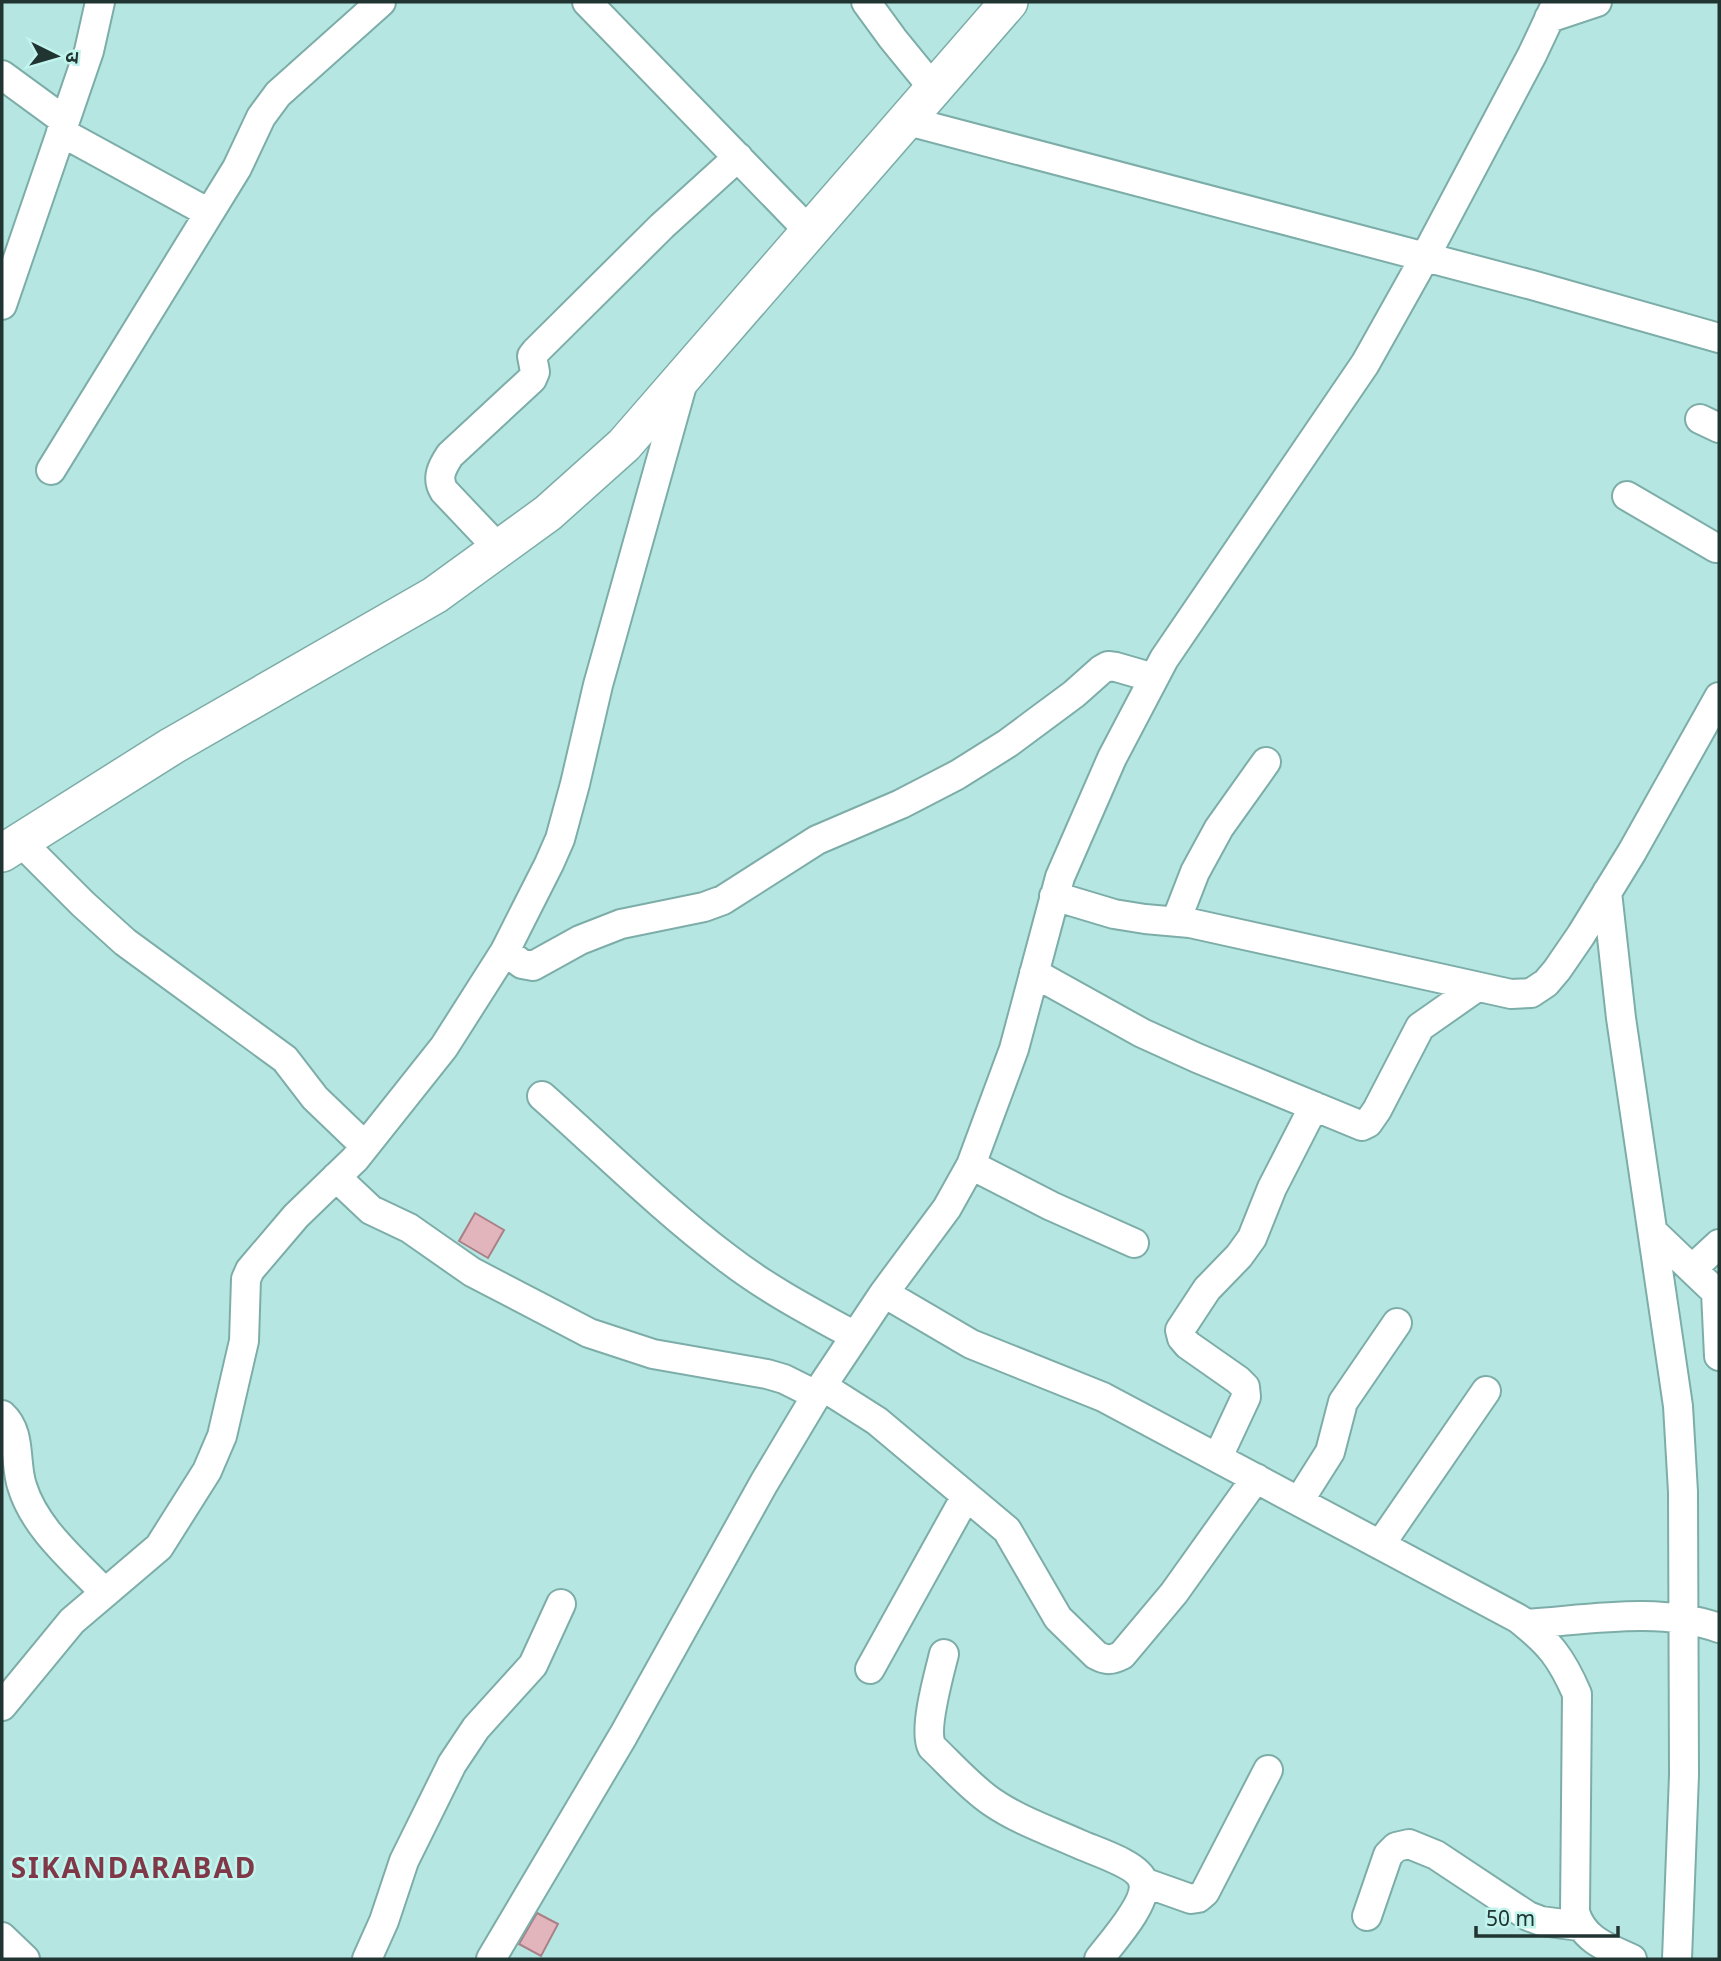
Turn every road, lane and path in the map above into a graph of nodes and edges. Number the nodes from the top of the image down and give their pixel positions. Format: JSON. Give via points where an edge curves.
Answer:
{"nodes":[{"id":1,"x":100,"y":2,"type":"edge"},
{"id":2,"x":381,"y":2,"type":"edge"},
{"id":3,"x":587,"y":2,"type":"edge"},
{"id":4,"x":866,"y":2,"type":"edge"},
{"id":5,"x":1009,"y":2,"type":"edge"},
{"id":6,"x":1597,"y":2,"type":"edge"},
{"id":7,"x":1553,"y":10,"type":"edge"},
{"id":8,"x":2,"y":75,"type":"edge"},
{"id":9,"x":933,"y":88,"type":"junction"},
{"id":10,"x":908,"y":121,"type":"junction"},
{"id":11,"x":63,"y":127,"type":"junction"},
{"id":12,"x":738,"y":157,"type":"junction"},
{"id":13,"x":209,"y":213,"type":"junction"},
{"id":14,"x":810,"y":232,"type":"junction"},
{"id":15,"x":1425,"y":257,"type":"junction"},
{"id":16,"x":2,"y":305,"type":"edge"},
{"id":17,"x":1719,"y":338,"type":"edge"},
{"id":18,"x":685,"y":376,"type":"junction"},
{"id":19,"x":51,"y":470,"type":"dead end"},
{"id":20,"x":1627,"y":496,"type":"dead end"},
{"id":21,"x":1719,"y":548,"type":"edge"},
{"id":22,"x":499,"y":549,"type":"junction"},
{"id":23,"x":1154,"y":678,"type":"junction"},
{"id":24,"x":1718,"y":701,"type":"edge"},
{"id":25,"x":1266,"y":762,"type":"dead end"},
{"id":26,"x":11,"y":847,"type":"edge"},
{"id":27,"x":1607,"y":892,"type":"junction"},
{"id":28,"x":1055,"y":896,"type":"junction"},
{"id":29,"x":1176,"y":921,"type":"junction"},
{"id":30,"x":505,"y":951,"type":"junction"},
{"id":31,"x":1034,"y":973,"type":"junction"},
{"id":32,"x":1477,"y":987,"type":"junction"},
{"id":33,"x":542,"y":1096,"type":"dead end"},
{"id":34,"x":1314,"y":1106,"type":"junction"},
{"id":35,"x":365,"y":1146,"type":"junction"},
{"id":36,"x":971,"y":1165,"type":"junction"},
{"id":37,"x":337,"y":1177,"type":"junction"},
{"id":38,"x":1653,"y":1232,"type":"junction"},
{"id":39,"x":1134,"y":1243,"type":"dead end"},
{"id":40,"x":1719,"y":1244,"type":"edge"},
{"id":41,"x":1692,"y":1269,"type":"junction"},
{"id":42,"x":884,"y":1293,"type":"junction"},
{"id":43,"x":1718,"y":1294,"type":"edge"},
{"id":44,"x":1397,"y":1323,"type":"dead end"},
{"id":45,"x":855,"y":1336,"type":"junction"},
{"id":46,"x":1719,"y":1356,"type":"edge"},
{"id":47,"x":819,"y":1390,"type":"junction"},
{"id":48,"x":1486,"y":1391,"type":"dead end"},
{"id":49,"x":2,"y":1415,"type":"edge"},
{"id":50,"x":1218,"y":1457,"type":"junction"},
{"id":51,"x":1256,"y":1478,"type":"junction"},
{"id":52,"x":966,"y":1496,"type":"junction"},
{"id":53,"x":1299,"y":1501,"type":"junction"},
{"id":54,"x":1380,"y":1545,"type":"junction"},
{"id":55,"x":104,"y":1593,"type":"junction"},
{"id":56,"x":561,"y":1604,"type":"dead end"},
{"id":57,"x":1682,"y":1619,"type":"junction"},
{"id":58,"x":1525,"y":1625,"type":"junction"},
{"id":59,"x":1719,"y":1628,"type":"edge"},
{"id":60,"x":944,"y":1654,"type":"dead end"},
{"id":61,"x":870,"y":1669,"type":"dead end"},
{"id":62,"x":2,"y":1706,"type":"edge"},
{"id":63,"x":1268,"y":1770,"type":"dead end"},
{"id":64,"x":1143,"y":1881,"type":"junction"},
{"id":65,"x":1367,"y":1916,"type":"dead end"},
{"id":66,"x":1579,"y":1926,"type":"junction"},
{"id":67,"x":2,"y":1937,"type":"edge"},
{"id":68,"x":25,"y":1959,"type":"edge"},
{"id":69,"x":367,"y":1959,"type":"edge"},
{"id":70,"x":491,"y":1959,"type":"edge"},
{"id":71,"x":1099,"y":1959,"type":"edge"},
{"id":72,"x":1632,"y":1959,"type":"edge"},
{"id":73,"x":1677,"y":1959,"type":"edge"}],
"edges":[{"from":1,"to":11,"type":"street"},
{"from":2,"to":13,"type":"street","via":[[268,106]]},
{"from":3,"to":12,"type":"street"},
{"from":4,"to":9,"type":"street"},
{"from":5,"to":9,"type":"main road"},
{"from":6,"to":7,"type":"street"},
{"from":7,"to":15,"type":"street"},
{"from":8,"to":11,"type":"street"},
{"from":9,"to":10,"type":"main road"},
{"from":10,"to":14,"type":"main road"},
{"from":10,"to":15,"type":"street"},
{"from":11,"to":13,"type":"street"},
{"from":11,"to":16,"type":"street"},
{"from":12,"to":14,"type":"street"},
{"from":12,"to":22,"type":"street","via":[[536,351],[532,379],[450,455],[442,468],[444,491]]},
{"from":13,"to":19,"type":"street"},
{"from":14,"to":18,"type":"main road"},
{"from":15,"to":17,"type":"street"},
{"from":15,"to":23,"type":"street","via":[[1364,364]]},
{"from":18,"to":22,"type":"main road","via":[[624,445],[548,513]]},
{"from":18,"to":30,"type":"street","via":[[560,839]]},
{"from":20,"to":21,"type":"street"},
{"from":22,"to":26,"type":"main road","via":[[435,595],[172,746]]},
{"from":23,"to":28,"type":"street","via":[[1111,758]]},
{"from":23,"to":30,"type":"street","via":[[1108,666],[1008,743],[957,775],[817,840],[723,900],[621,924],[533,966]]},
{"from":24,"to":27,"type":"street"},
{"from":25,"to":29,"type":"street","via":[[1219,828]]},
{"from":26,"to":35,"type":"street","via":[[125,942],[285,1059],[316,1098]]},
{"from":27,"to":32,"type":"street","via":[[1546,984],[1531,993],[1511,994]]},
{"from":27,"to":38,"type":"street"},
{"from":28,"to":29,"type":"street","via":[[1114,914]]},
{"from":28,"to":31,"type":"street"},
{"from":29,"to":32,"type":"street"},
{"from":30,"to":35,"type":"street","via":[[444,1047]]},
{"from":31,"to":34,"type":"street","via":[[1142,1032]]},
{"from":31,"to":36,"type":"street","via":[[1010,1061]]},
{"from":32,"to":34,"type":"street","via":[[1420,1027],[1368,1123],[1358,1125]]},
{"from":33,"to":45,"type":"street","via":[[698,1236],[771,1289]]},
{"from":34,"to":50,"type":"street","via":[[1252,1238],[1207,1289],[1180,1330],[1188,1345],[1245,1387],[1246,1397]]},
{"from":35,"to":37,"type":"street"},
{"from":36,"to":39,"type":"street"},
{"from":36,"to":42,"type":"street","via":[[947,1208]]},
{"from":37,"to":47,"type":"street","via":[[371,1210],[408,1228],[472,1272],[589,1333],[653,1354],[767,1374]]},
{"from":37,"to":55,"type":"street","via":[[250,1270],[244,1341],[222,1436],[207,1471],[159,1547]]},
{"from":38,"to":41,"type":"street"},
{"from":38,"to":57,"type":"street","via":[[1678,1406],[1684,1492]]},
{"from":40,"to":41,"type":"street"},
{"from":41,"to":43,"type":"street"},
{"from":42,"to":45,"type":"street"},
{"from":42,"to":50,"type":"street","via":[[971,1345],[1103,1397]]},
{"from":43,"to":46,"type":"street"},
{"from":44,"to":53,"type":"street","via":[[1343,1402],[1330,1452]]},
{"from":45,"to":47,"type":"street"},
{"from":47,"to":52,"type":"street","via":[[877,1421]]},
{"from":47,"to":70,"type":"street"},
{"from":48,"to":54,"type":"street"},
{"from":49,"to":55,"type":"street","via":[[13,1430],[18,1473],[40,1524]]},
{"from":50,"to":51,"type":"street"},
{"from":51,"to":52,"type":"street","via":[[1174,1593],[1122,1655],[1112,1660],[1096,1656],[1068,1630],[1013,1536]]},
{"from":51,"to":53,"type":"street"},
{"from":52,"to":61,"type":"street"},
{"from":53,"to":54,"type":"street"},
{"from":54,"to":58,"type":"street"},
{"from":55,"to":62,"type":"street","via":[[72,1621]]},
{"from":56,"to":69,"type":"street","via":[[533,1665],[476,1728],[452,1764],[404,1861]]},
{"from":57,"to":58,"type":"street","via":[[1652,1616]]},
{"from":57,"to":59,"type":"street"},
{"from":57,"to":73,"type":"street","via":[[1684,1775]]},
{"from":58,"to":66,"type":"street","via":[[1553,1649],[1577,1694]]},
{"from":60,"to":64,"type":"street","via":[[929,1727],[932,1747],[991,1801],[1118,1861]]},
{"from":63,"to":64,"type":"street","via":[[1205,1892],[1191,1899]]},
{"from":64,"to":71,"type":"street","via":[[1136,1909]]},
{"from":65,"to":66,"type":"street","via":[[1388,1854],[1409,1844],[1436,1855],[1528,1916]]},
{"from":66,"to":72,"type":"street","via":[[1588,1937]]},
{"from":67,"to":68,"type":"street"}]}
